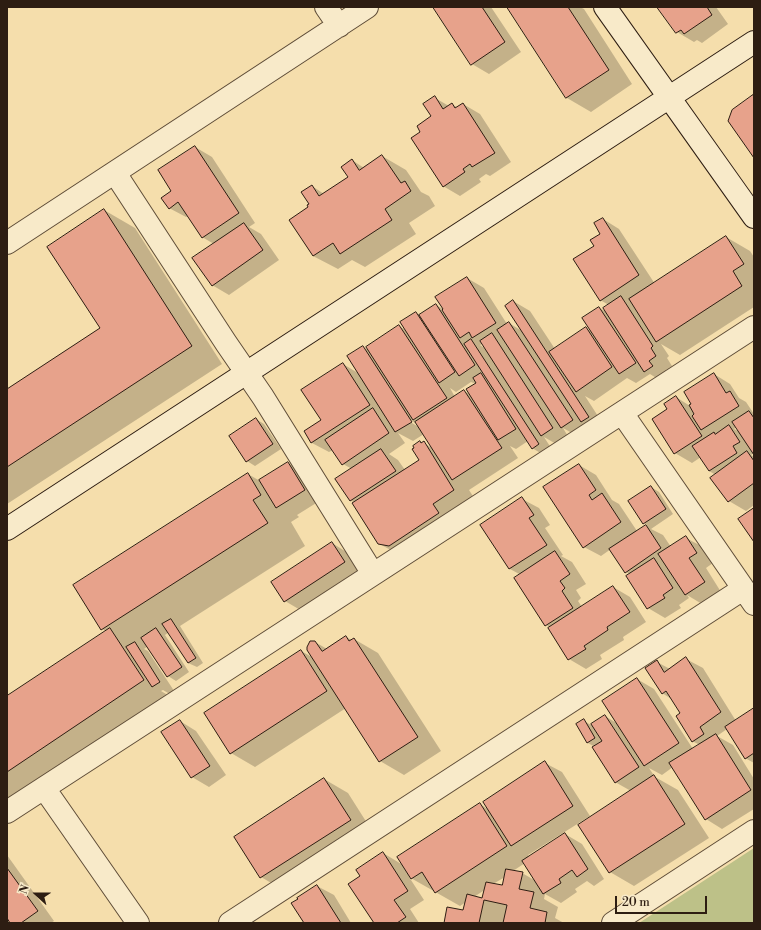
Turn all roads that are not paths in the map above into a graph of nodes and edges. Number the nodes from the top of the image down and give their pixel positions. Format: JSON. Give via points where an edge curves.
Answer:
{"nodes":[{"id":1,"x":326,"y":7,"type":"edge"},
{"id":2,"x":368,"y":7,"type":"edge"},
{"id":3,"x":605,"y":7,"type":"edge"},
{"id":4,"x":340,"y":26,"type":"junction"},
{"id":5,"x":754,"y":42,"type":"edge"},
{"id":6,"x":670,"y":97,"type":"junction"},
{"id":7,"x":115,"y":173,"type":"junction"},
{"id":8,"x":754,"y":217,"type":"edge"},
{"id":9,"x":7,"y":243,"type":"edge"},
{"id":10,"x":754,"y":327,"type":"edge"},
{"id":11,"x":246,"y":373,"type":"junction"},
{"id":12,"x":622,"y":413,"type":"junction"},
{"id":13,"x":7,"y":530,"type":"edge"},
{"id":14,"x":373,"y":574,"type":"junction"},
{"id":15,"x":748,"y":597,"type":"edge"},
{"id":16,"x":44,"y":788,"type":"junction"},
{"id":17,"x":7,"y":812,"type":"edge"},
{"id":18,"x":754,"y":832,"type":"edge"},
{"id":19,"x":138,"y":923,"type":"edge"},
{"id":20,"x":230,"y":923,"type":"edge"},
{"id":21,"x":613,"y":923,"type":"edge"}],
"edges":[{"from":1,"to":4,"type":"street"},
{"from":2,"to":4,"type":"street"},
{"from":3,"to":6,"type":"street"},
{"from":4,"to":7,"type":"street"},
{"from":5,"to":6,"type":"street"},
{"from":6,"to":8,"type":"street"},
{"from":6,"to":11,"type":"street"},
{"from":7,"to":9,"type":"street"},
{"from":7,"to":11,"type":"street"},
{"from":10,"to":12,"type":"street"},
{"from":11,"to":13,"type":"street"},
{"from":11,"to":14,"type":"street","via":[[264,397]]},
{"from":12,"to":14,"type":"street"},
{"from":12,"to":15,"type":"street"},
{"from":14,"to":16,"type":"street"},
{"from":15,"to":20,"type":"street"},
{"from":16,"to":17,"type":"street"},
{"from":16,"to":19,"type":"street"},
{"from":18,"to":21,"type":"street"}]}
